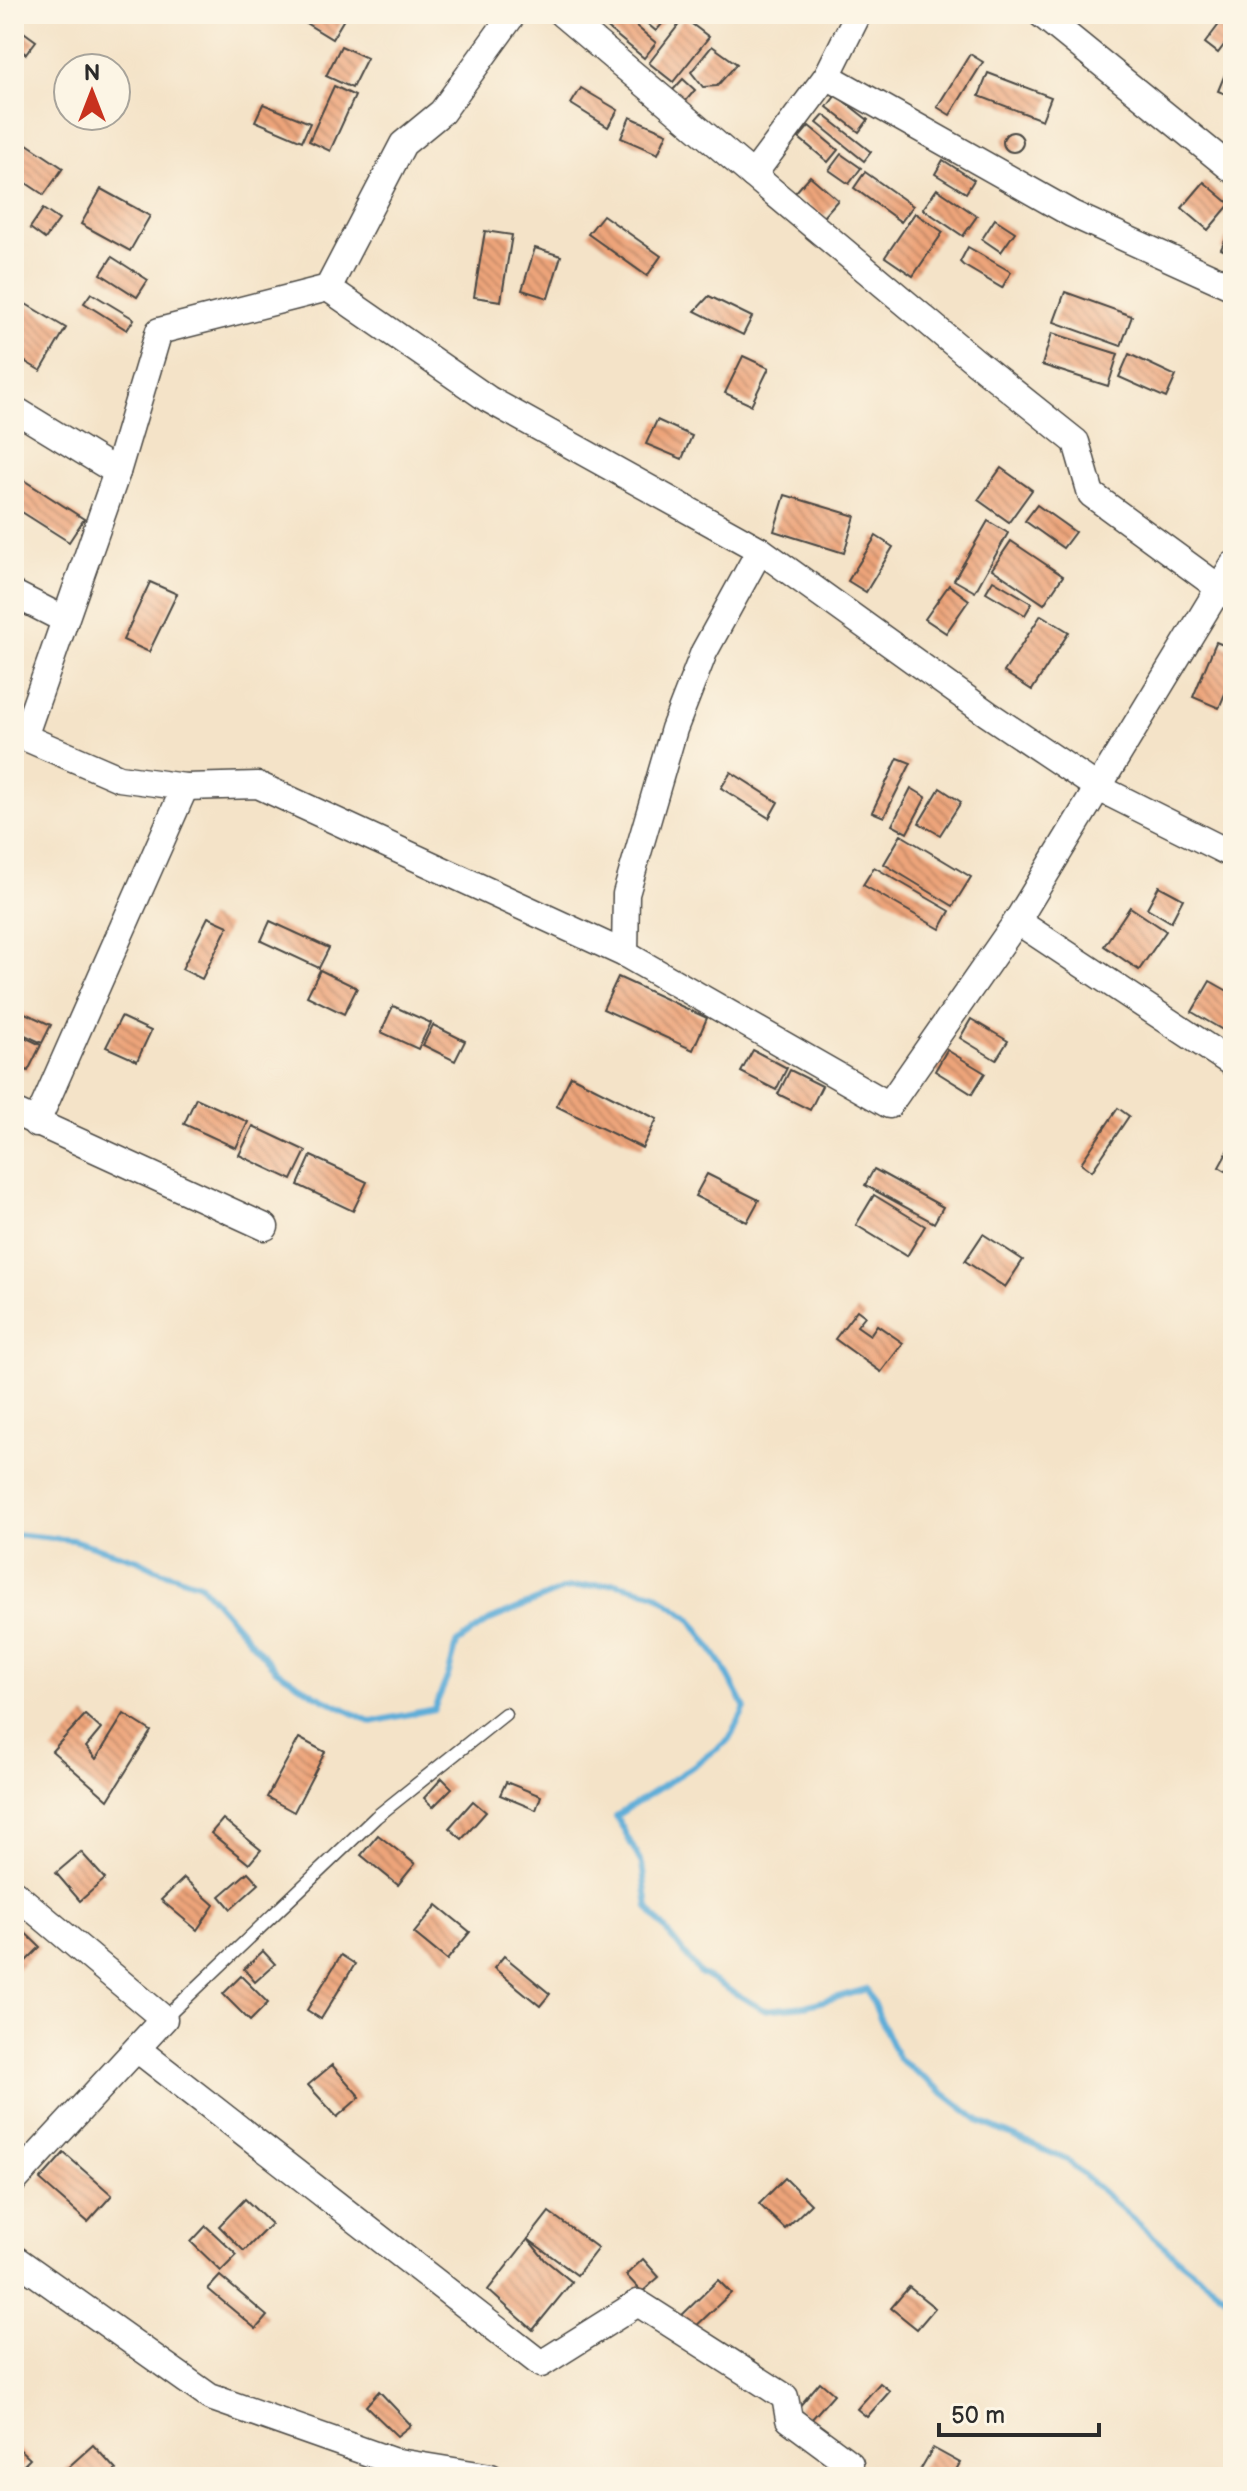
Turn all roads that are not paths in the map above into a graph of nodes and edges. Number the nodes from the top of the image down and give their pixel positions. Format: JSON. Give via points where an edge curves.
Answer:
{"nodes":[{"id":1,"x":513,"y":14,"type":"edge"},
{"id":2,"x":562,"y":14,"type":"edge"},
{"id":3,"x":858,"y":14,"type":"edge"},
{"id":4,"x":1041,"y":14,"type":"edge"},
{"id":5,"x":827,"y":76,"type":"junction"},
{"id":6,"x":1233,"y":170,"type":"edge"},
{"id":7,"x":753,"y":175,"type":"junction"},
{"id":8,"x":1233,"y":287,"type":"edge"},
{"id":9,"x":328,"y":288,"type":"junction"},
{"id":10,"x":14,"y":409,"type":"edge"},
{"id":11,"x":117,"y":472,"type":"junction"},
{"id":12,"x":760,"y":550,"type":"junction"},
{"id":13,"x":1233,"y":565,"type":"edge"},
{"id":14,"x":1225,"y":593,"type":"edge"},
{"id":15,"x":14,"y":594,"type":"edge"},
{"id":16,"x":65,"y":620,"type":"junction"},
{"id":17,"x":19,"y":735,"type":"edge"},
{"id":18,"x":185,"y":787,"type":"junction"},
{"id":19,"x":1097,"y":787,"type":"junction"},
{"id":20,"x":1233,"y":855,"type":"edge"},
{"id":21,"x":1017,"y":921,"type":"junction"},
{"id":22,"x":625,"y":954,"type":"junction"},
{"id":23,"x":1233,"y":1064,"type":"edge"},
{"id":24,"x":25,"y":1118,"type":"edge"},
{"id":25,"x":265,"y":1227,"type":"dead end"},
{"id":26,"x":505,"y":1714,"type":"dead end"},
{"id":27,"x":14,"y":1893,"type":"edge"},
{"id":28,"x":164,"y":2019,"type":"junction"},
{"id":29,"x":137,"y":2049,"type":"junction"},
{"id":30,"x":14,"y":2181,"type":"edge"},
{"id":31,"x":14,"y":2258,"type":"edge"},
{"id":32,"x":491,"y":2477,"type":"edge"},
{"id":33,"x":835,"y":2477,"type":"edge"}],
"edges":[{"from":1,"to":9,"type":"street","via":[[442,112],[403,144]]},
{"from":2,"to":7,"type":"street"},
{"from":3,"to":5,"type":"street"},
{"from":4,"to":6,"type":"street"},
{"from":5,"to":7,"type":"street"},
{"from":5,"to":8,"type":"street","via":[[1072,214]]},
{"from":7,"to":14,"type":"street","via":[[1076,442],[1091,494]]},
{"from":9,"to":11,"type":"street","via":[[159,331]]},
{"from":9,"to":12,"type":"street","via":[[488,399]]},
{"from":10,"to":11,"type":"street"},
{"from":11,"to":16,"type":"street"},
{"from":12,"to":19,"type":"street"},
{"from":12,"to":22,"type":"street","via":[[704,652],[674,729],[626,894]]},
{"from":13,"to":14,"type":"street"},
{"from":14,"to":19,"type":"street"},
{"from":15,"to":16,"type":"street"},
{"from":16,"to":17,"type":"street"},
{"from":17,"to":18,"type":"street","via":[[119,778]]},
{"from":18,"to":22,"type":"street","via":[[258,785]]},
{"from":18,"to":24,"type":"street"},
{"from":19,"to":20,"type":"street"},
{"from":19,"to":21,"type":"street"},
{"from":21,"to":22,"type":"street","via":[[889,1105]]},
{"from":21,"to":23,"type":"street"},
{"from":24,"to":25,"type":"street"},
{"from":26,"to":28,"type":"lane","via":[[376,1817]]},
{"from":27,"to":28,"type":"street"},
{"from":28,"to":29,"type":"street"},
{"from":29,"to":30,"type":"street"},
{"from":29,"to":33,"type":"street","via":[[541,2364],[638,2303],[785,2397],[789,2419],[850,2464]]},
{"from":31,"to":32,"type":"street","via":[[210,2397],[392,2461]]}]}
